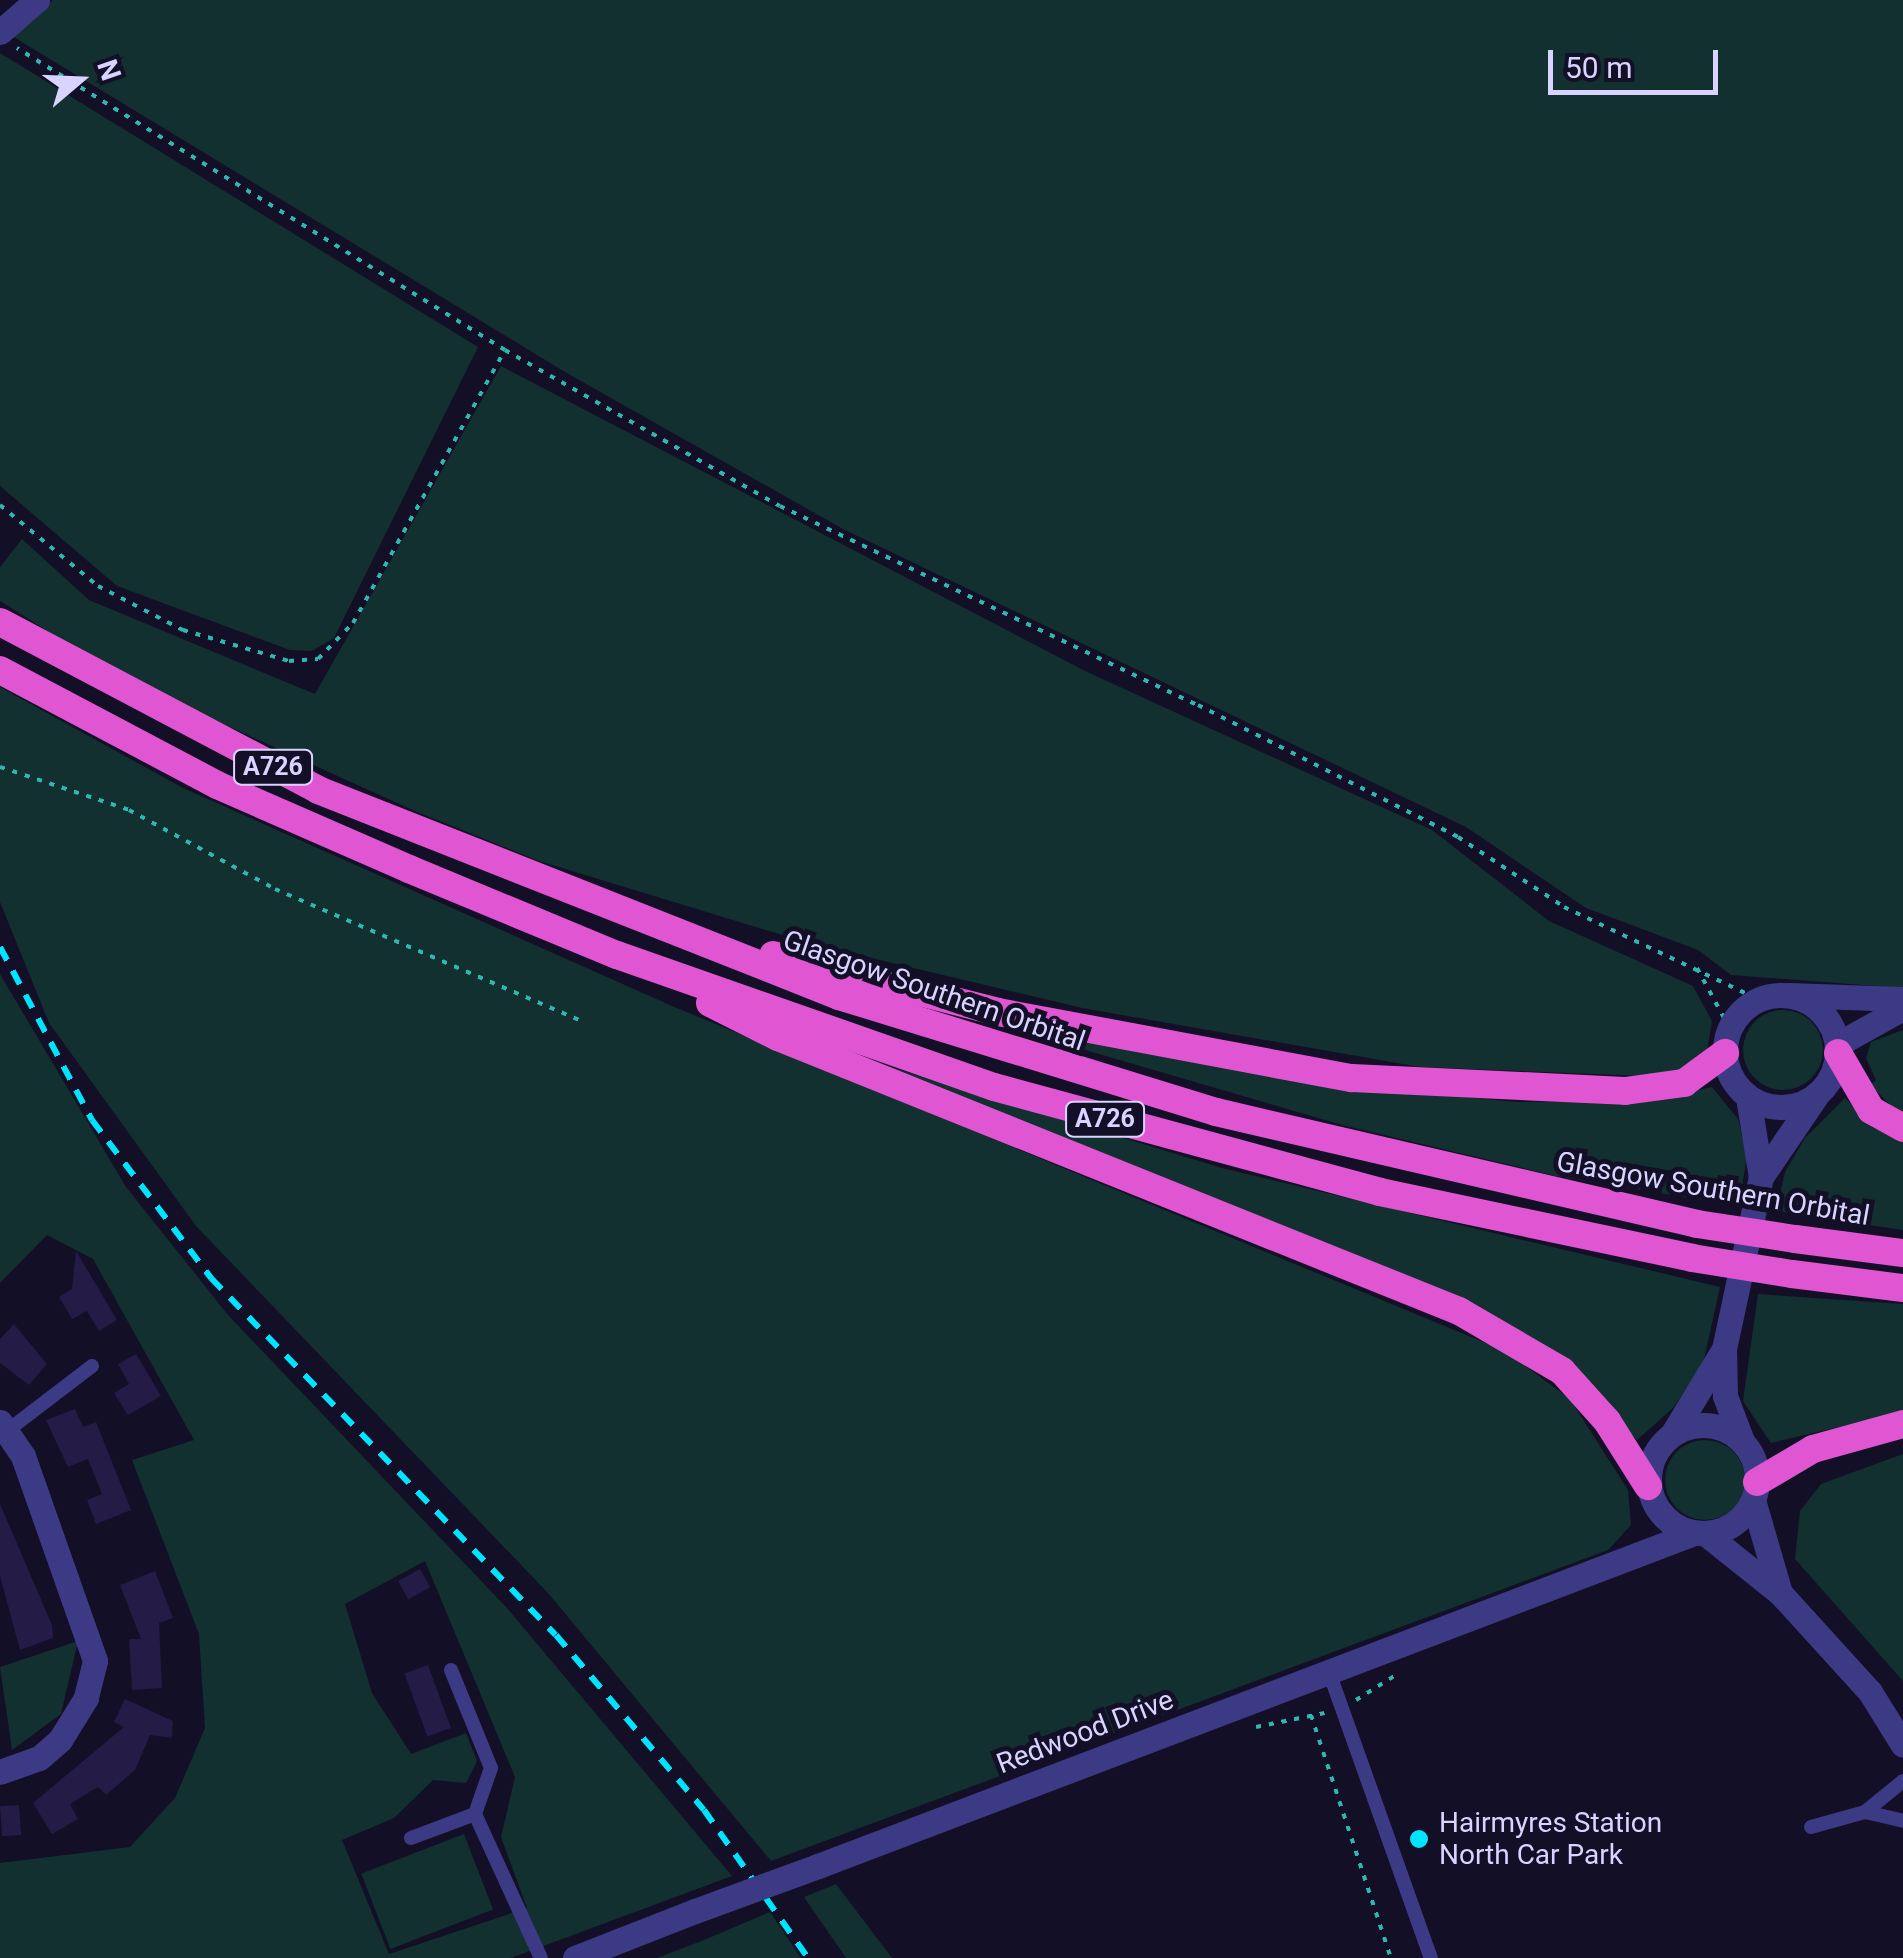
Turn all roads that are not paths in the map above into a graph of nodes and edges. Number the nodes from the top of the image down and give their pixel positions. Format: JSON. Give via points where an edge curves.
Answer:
{"nodes":[{"id":1,"x":37,"y":0,"type":"edge"},
{"id":2,"x":0,"y":35,"type":"edge"},
{"id":3,"x":0,"y":622,"type":"edge"},
{"id":4,"x":0,"y":670,"type":"edge"},
{"id":5,"x":641,"y":922,"type":"junction"},
{"id":6,"x":617,"y":954,"type":"junction"},
{"id":7,"x":1789,"y":995,"type":"junction"},
{"id":8,"x":1903,"y":999,"type":"edge"},
{"id":9,"x":1903,"y":1008,"type":"edge"},
{"id":10,"x":1727,"y":1041,"type":"junction"},
{"id":11,"x":1838,"y":1048,"type":"junction"},
{"id":12,"x":1816,"y":1096,"type":"junction"},
{"id":13,"x":1748,"y":1097,"type":"junction"},
{"id":14,"x":1903,"y":1128,"type":"edge"},
{"id":15,"x":1761,"y":1177,"type":"junction"},
{"id":16,"x":1903,"y":1253,"type":"edge"},
{"id":17,"x":1903,"y":1288,"type":"edge"},
{"id":18,"x":1724,"y":1349,"type":"junction"},
{"id":19,"x":92,"y":1366,"type":"dead end"},
{"id":20,"x":1903,"y":1424,"type":"edge"},
{"id":21,"x":3,"y":1426,"type":"edge"},
{"id":22,"x":1673,"y":1433,"type":"junction"},
{"id":23,"x":1742,"y":1441,"type":"junction"},
{"id":24,"x":1755,"y":1491,"type":"junction"},
{"id":25,"x":1650,"y":1494,"type":"junction"},
{"id":26,"x":1700,"y":1534,"type":"junction"},
{"id":27,"x":1616,"y":1561,"type":"junction"},
{"id":28,"x":1780,"y":1593,"type":"junction"},
{"id":29,"x":451,"y":1670,"type":"dead end"},
{"id":30,"x":1329,"y":1672,"type":"junction"},
{"id":31,"x":1870,"y":1692,"type":"junction"},
{"id":32,"x":1903,"y":1704,"type":"edge"},
{"id":33,"x":1903,"y":1745,"type":"edge"},
{"id":34,"x":0,"y":1772,"type":"edge"},
{"id":35,"x":1903,"y":1781,"type":"edge"},
{"id":36,"x":1864,"y":1812,"type":"junction"},
{"id":37,"x":475,"y":1814,"type":"junction"},
{"id":38,"x":1903,"y":1821,"type":"edge"},
{"id":39,"x":1810,"y":1828,"type":"dead end"},
{"id":40,"x":411,"y":1838,"type":"dead end"},
{"id":41,"x":541,"y":1958,"type":"edge"},
{"id":42,"x":575,"y":1958,"type":"edge"},
{"id":43,"x":1431,"y":1958,"type":"edge"}],
"edges":[{"from":1,"to":2,"type":"street"},
{"from":3,"to":5,"type":"highway","name":"Glasgow Southern Orbital","number":"A726","via":[[318,790]]},
{"from":4,"to":6,"type":"highway","number":"A726","via":[[217,785]]},
{"from":5,"to":10,"type":"highway","number":"A726","via":[[998,1012],[1352,1078],[1624,1091],[1684,1083]]},
{"from":5,"to":16,"type":"highway","name":"Glasgow Southern Orbital","number":"A726","bridge":true,"via":[[1038,1062],[1394,1158],[1697,1224]]},
{"from":6,"to":17,"type":"highway","number":"A726","bridge":true,"via":[[1065,1107],[1380,1192],[1692,1258]]},
{"from":6,"to":25,"type":"highway","number":"A726","via":[[778,1038],[1459,1312],[1562,1371],[1607,1420]]},
{"from":7,"to":8,"type":"street"},
{"from":7,"to":10,"type":"street","via":[[1760,1000]]},
{"from":7,"to":11,"type":"street","via":[[1820,1010]]},
{"from":9,"to":11,"type":"street"},
{"from":10,"to":13,"type":"street"},
{"from":11,"to":12,"type":"street"},
{"from":11,"to":14,"type":"highway","via":[[1871,1110]]},
{"from":12,"to":13,"type":"street","via":[[1783,1108]]},
{"from":12,"to":15,"type":"street"},
{"from":13,"to":15,"type":"street"},
{"from":15,"to":18,"type":"street"},
{"from":18,"to":22,"type":"street"},
{"from":18,"to":23,"type":"street","via":[[1725,1396]]},
{"from":19,"to":21,"type":"lane"},
{"from":20,"to":24,"type":"highway","via":[[1813,1448]]},
{"from":21,"to":34,"type":"street","via":[[78,1600],[95,1661],[86,1698],[60,1740]]},
{"from":22,"to":23,"type":"street","via":[[1713,1425]]},
{"from":22,"to":25,"type":"street","via":[[1654,1453]]},
{"from":23,"to":24,"type":"street"},
{"from":24,"to":26,"type":"street","via":[[1735,1523]]},
{"from":24,"to":28,"type":"street"},
{"from":25,"to":26,"type":"street"},
{"from":25,"to":27,"type":"street","via":[[1636,1542]]},
{"from":26,"to":27,"type":"street","name":"Redwood Drive"},
{"from":26,"to":28,"type":"street"},
{"from":27,"to":30,"type":"street","name":"Redwood Drive"},
{"from":28,"to":31,"type":"street"},
{"from":29,"to":37,"type":"lane","via":[[491,1768]]},
{"from":30,"to":42,"type":"street","name":"Redwood Drive","bridge":true},
{"from":30,"to":43,"type":"lane"},
{"from":31,"to":32,"type":"street"},
{"from":31,"to":33,"type":"street"},
{"from":35,"to":36,"type":"lane"},
{"from":36,"to":38,"type":"lane"},
{"from":36,"to":39,"type":"lane"},
{"from":37,"to":40,"type":"lane"},
{"from":37,"to":41,"type":"lane"}]}
